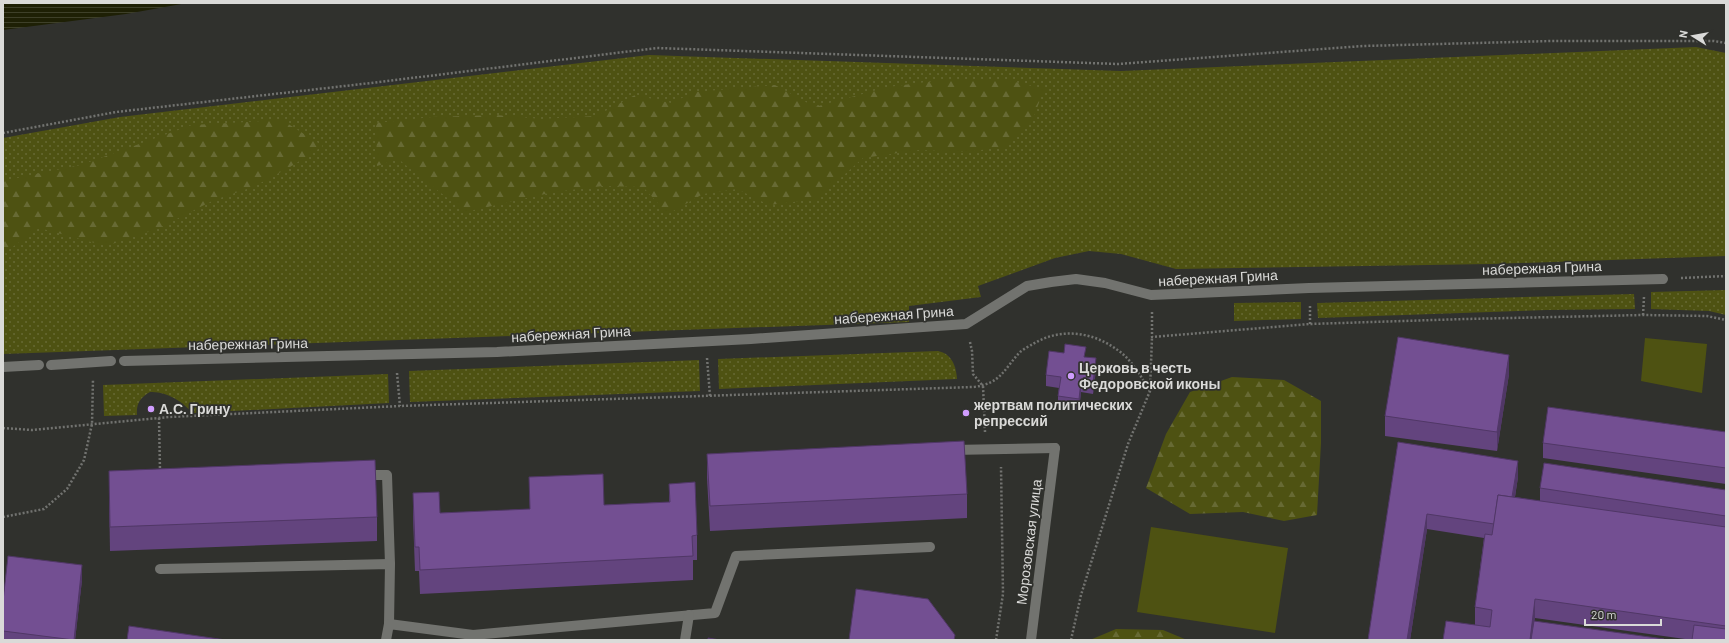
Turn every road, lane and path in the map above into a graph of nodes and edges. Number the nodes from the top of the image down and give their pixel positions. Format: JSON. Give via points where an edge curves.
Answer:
{"nodes":[{"id":1,"x":1726,"y":43,"type":"edge"},
{"id":2,"x":3,"y":133,"type":"edge"},
{"id":3,"x":1726,"y":276,"type":"edge"},
{"id":4,"x":1663,"y":278,"type":"joint"},
{"id":5,"x":1644,"y":291,"type":"dead end"},
{"id":6,"x":1151,"y":296,"type":"junction"},
{"id":7,"x":1310,"y":302,"type":"dead end"},
{"id":8,"x":1643,"y":314,"type":"junction"},
{"id":9,"x":1726,"y":320,"type":"edge"},
{"id":10,"x":1310,"y":324,"type":"junction"},
{"id":11,"x":1152,"y":337,"type":"junction"},
{"id":12,"x":972,"y":351,"type":"dead end"},
{"id":13,"x":124,"y":361,"type":"dead end"},
{"id":14,"x":708,"y":361,"type":"dead end"},
{"id":15,"x":111,"y":362,"type":"dead end"},
{"id":16,"x":38,"y":365,"type":"dead end"},
{"id":17,"x":51,"y":365,"type":"dead end"},
{"id":18,"x":3,"y":367,"type":"edge"},
{"id":19,"x":397,"y":373,"type":"dead end"},
{"id":20,"x":93,"y":382,"type":"dead end"},
{"id":21,"x":984,"y":386,"type":"junction"},
{"id":22,"x":1150,"y":391,"type":"junction"},
{"id":23,"x":710,"y":396,"type":"junction"},
{"id":24,"x":400,"y":406,"type":"junction"},
{"id":25,"x":159,"y":418,"type":"junction"},
{"id":26,"x":92,"y":424,"type":"junction"},
{"id":27,"x":3,"y":428,"type":"edge"},
{"id":28,"x":941,"y":450,"type":"edge"},
{"id":29,"x":986,"y":450,"type":"junction"},
{"id":30,"x":351,"y":475,"type":"edge"},
{"id":31,"x":160,"y":478,"type":"edge"},
{"id":32,"x":3,"y":517,"type":"edge"},
{"id":33,"x":930,"y":548,"type":"dead end"},
{"id":34,"x":390,"y":564,"type":"junction"},
{"id":35,"x":160,"y":569,"type":"dead end"},
{"id":36,"x":689,"y":615,"type":"junction"},
{"id":37,"x":390,"y":624,"type":"junction"},
{"id":38,"x":474,"y":637,"type":"edge"},
{"id":39,"x":386,"y":640,"type":"edge"},
{"id":40,"x":685,"y":640,"type":"edge"},
{"id":41,"x":996,"y":640,"type":"edge"},
{"id":42,"x":1030,"y":640,"type":"edge"},
{"id":43,"x":1071,"y":640,"type":"edge"}],
"edges":[{"from":1,"to":2,"type":"path","via":[[1551,41],[1363,46],[1118,64],[657,48],[116,112]]},
{"from":3,"to":4,"type":"path"},
{"from":4,"to":6,"type":"street","name":"набережная Грина","via":[[1309,288]]},
{"from":5,"to":8,"type":"path"},
{"from":6,"to":11,"type":"path"},
{"from":6,"to":13,"type":"street","name":"набережная Грина","via":[[1105,283],[1076,279],[1027,286],[966,324],[751,339],[497,352]]},
{"from":7,"to":10,"type":"path"},
{"from":8,"to":9,"type":"path","via":[[1707,316]]},
{"from":8,"to":10,"type":"path"},
{"from":10,"to":11,"type":"path"},
{"from":11,"to":22,"type":"path"},
{"from":12,"to":21,"type":"path","via":[[973,374]]},
{"from":14,"to":23,"type":"path"},
{"from":15,"to":17,"type":"street"},
{"from":16,"to":18,"type":"street"},
{"from":19,"to":24,"type":"path"},
{"from":20,"to":26,"type":"path"},
{"from":21,"to":22,"type":"path","via":[[1003,375],[1021,351],[1042,338],[1068,332],[1093,336],[1117,349],[1137,371]]},
{"from":21,"to":23,"type":"path"},
{"from":21,"to":29,"type":"path"},
{"from":22,"to":43,"type":"path","via":[[1128,444],[1081,595]]},
{"from":23,"to":24,"type":"path"},
{"from":24,"to":25,"type":"path"},
{"from":25,"to":26,"type":"path"},
{"from":25,"to":31,"type":"path"},
{"from":26,"to":27,"type":"path","via":[[32,430]]},
{"from":26,"to":32,"type":"path","via":[[84,460],[67,489],[44,509]]},
{"from":28,"to":29,"type":"street"},
{"from":29,"to":41,"type":"path","via":[[1001,460],[1003,594]]},
{"from":29,"to":42,"type":"street","name":"Морозовская улица","via":[[1055,448]]},
{"from":30,"to":34,"type":"street","via":[[387,474]]},
{"from":33,"to":36,"type":"street","via":[[736,556],[715,613]]},
{"from":34,"to":35,"type":"street"},
{"from":34,"to":37,"type":"street"},
{"from":36,"to":38,"type":"street"},
{"from":36,"to":40,"type":"street"},
{"from":37,"to":38,"type":"street"},
{"from":37,"to":39,"type":"street"}]}
